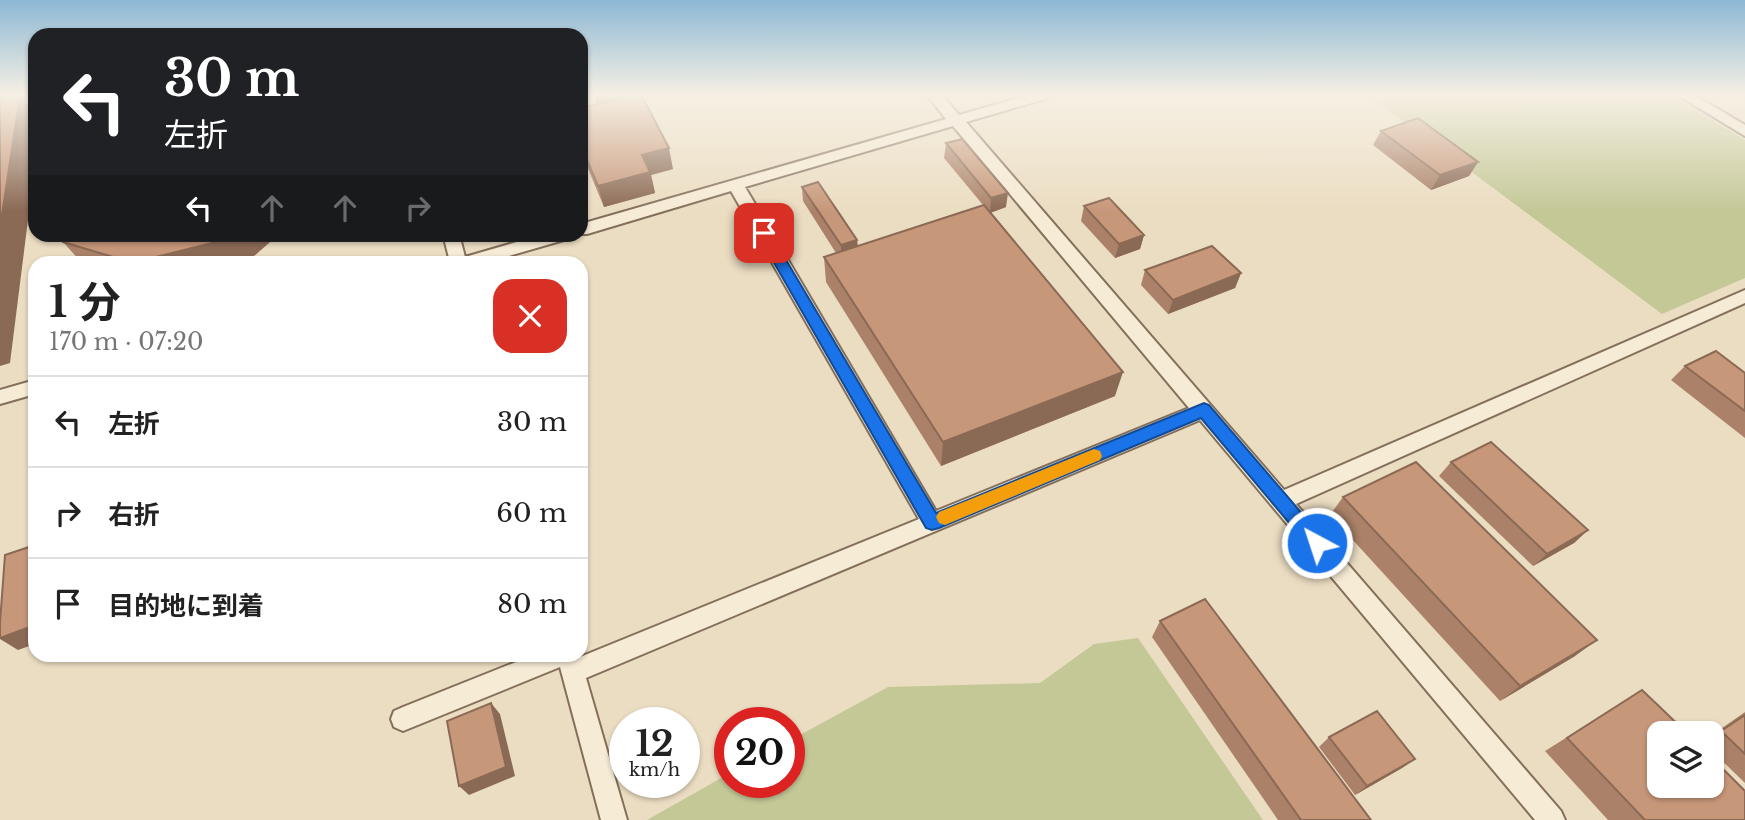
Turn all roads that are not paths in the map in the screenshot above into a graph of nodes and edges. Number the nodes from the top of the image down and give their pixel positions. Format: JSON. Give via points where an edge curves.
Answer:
{"nodes":[{"id":1,"x":904,"y":134,"type":"edge"},
{"id":2,"x":969,"y":134,"type":"edge"},
{"id":3,"x":736,"y":184,"type":"junction"},
{"id":4,"x":588,"y":228,"type":"edge"},
{"id":5,"x":538,"y":242,"type":"edge"},
{"id":6,"x":490,"y":256,"type":"edge"},
{"id":7,"x":1745,"y":296,"type":"edge"},
{"id":8,"x":28,"y":389,"type":"edge"},
{"id":9,"x":0,"y":397,"type":"edge"},
{"id":10,"x":1204,"y":410,"type":"junction"},
{"id":11,"x":1281,"y":500,"type":"junction"},
{"id":12,"x":932,"y":523,"type":"junction"},
{"id":13,"x":588,"y":652,"type":"edge"},
{"id":14,"x":562,"y":662,"type":"edge"},
{"id":15,"x":569,"y":662,"type":"edge"},
{"id":16,"x":403,"y":719,"type":"dead end"},
{"id":17,"x":614,"y":820,"type":"edge"},
{"id":18,"x":1552,"y":820,"type":"edge"}],
"edges":[{"from":1,"to":3,"type":"lane"},
{"from":2,"to":10,"type":"lane"},
{"from":3,"to":4,"type":"lane"},
{"from":3,"to":12,"type":"lane"},
{"from":5,"to":6,"type":"lane"},
{"from":7,"to":11,"type":"lane"},
{"from":8,"to":9,"type":"lane"},
{"from":10,"to":11,"type":"lane"},
{"from":10,"to":12,"type":"lane"},
{"from":11,"to":18,"type":"lane"},
{"from":12,"to":13,"type":"lane"},
{"from":14,"to":16,"type":"lane"},
{"from":15,"to":17,"type":"lane"}]}
